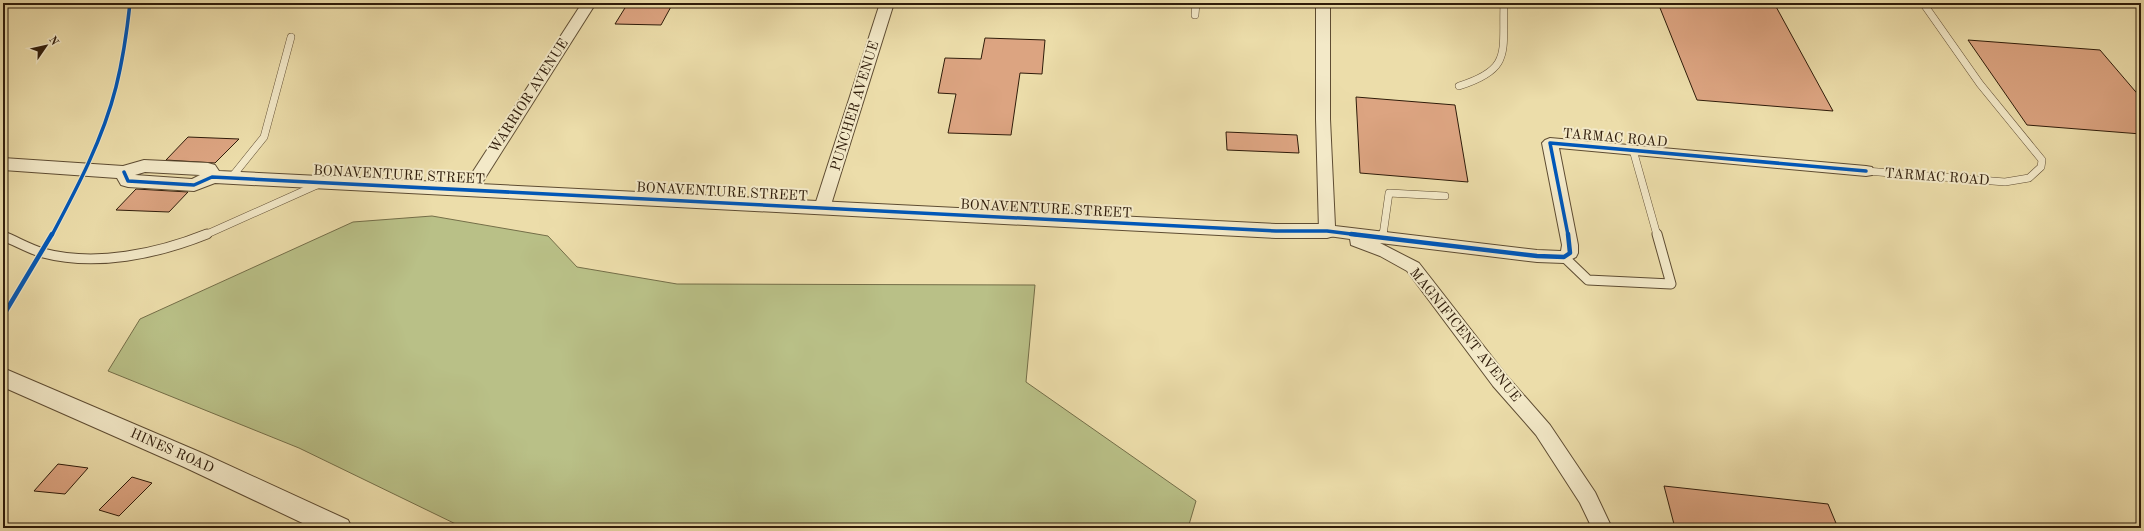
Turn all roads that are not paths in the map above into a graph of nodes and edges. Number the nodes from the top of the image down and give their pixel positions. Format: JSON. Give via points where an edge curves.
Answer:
{"nodes":[{"id":1,"x":589,"y":3,"type":"edge"},
{"id":2,"x":888,"y":3,"type":"edge"},
{"id":3,"x":1196,"y":3,"type":"edge"},
{"id":4,"x":1323,"y":3,"type":"edge"},
{"id":5,"x":1504,"y":3,"type":"edge"},
{"id":6,"x":1923,"y":3,"type":"edge"},
{"id":7,"x":1195,"y":15,"type":"dead end"},
{"id":8,"x":291,"y":38,"type":"dead end"},
{"id":9,"x":1458,"y":86,"type":"dead end"},
{"id":10,"x":1632,"y":150,"type":"junction"},
{"id":11,"x":3,"y":164,"type":"edge"},
{"id":12,"x":1866,"y":171,"type":"joint"},
{"id":13,"x":221,"y":177,"type":"junction"},
{"id":14,"x":321,"y":182,"type":"junction"},
{"id":15,"x":469,"y":190,"type":"junction"},
{"id":16,"x":1445,"y":196,"type":"dead end"},
{"id":17,"x":822,"y":208,"type":"junction"},
{"id":18,"x":1328,"y":231,"type":"junction"},
{"id":19,"x":3,"y":236,"type":"edge"},
{"id":20,"x":1382,"y":236,"type":"junction"},
{"id":21,"x":1564,"y":257,"type":"junction"},
{"id":22,"x":3,"y":377,"type":"edge"},
{"id":23,"x":339,"y":528,"type":"edge"},
{"id":24,"x":1602,"y":528,"type":"edge"}],
"edges":[{"from":1,"to":15,"type":"street","name":"WARRIOR AVENUE"},
{"from":2,"to":17,"type":"street","name":"PUNCHER AVENUE"},
{"from":3,"to":7,"type":"lane"},
{"from":4,"to":18,"type":"street","via":[[1323,119]]},
{"from":5,"to":9,"type":"lane","via":[[1502,58],[1493,71],[1478,80]]},
{"from":6,"to":12,"type":"lane","name":"TARMAC ROAD","via":[[1946,40],[1997,107],[2042,160],[2041,167],[2029,178],[2005,182]]},
{"from":8,"to":13,"type":"lane","via":[[264,137]]},
{"from":10,"to":12,"type":"street","name":"TARMAC ROAD"},
{"from":10,"to":21,"type":"street","name":"TARMAC ROAD","via":[[1550,143],[1570,245],[1570,253]]},
{"from":10,"to":21,"type":"lane","via":[[1672,284],[1588,280]]},
{"from":11,"to":13,"type":"street","name":"BONAVENTURE STREET","via":[[124,172],[128,181],[194,185]]},
{"from":13,"to":14,"type":"street","name":"BONAVENTURE STREET"},
{"from":14,"to":15,"type":"street","name":"BONAVENTURE STREET"},
{"from":14,"to":19,"type":"lane","via":[[206,234],[165,249],[137,255],[111,258],[73,257],[42,252],[17,244]]},
{"from":15,"to":17,"type":"street","name":"BONAVENTURE STREET"},
{"from":16,"to":20,"type":"lane","via":[[1389,193]]},
{"from":17,"to":18,"type":"street","name":"BONAVENTURE STREET","via":[[1276,231]]},
{"from":18,"to":20,"type":"street"},
{"from":18,"to":24,"type":"street","name":"MAGNIFICENT AVENUE","via":[[1378,248],[1413,267],[1500,381],[1543,430],[1588,498]]},
{"from":20,"to":21,"type":"street","via":[[1537,256]]},
{"from":22,"to":23,"type":"street","name":"HINES ROAD","via":[[193,460]]}]}
